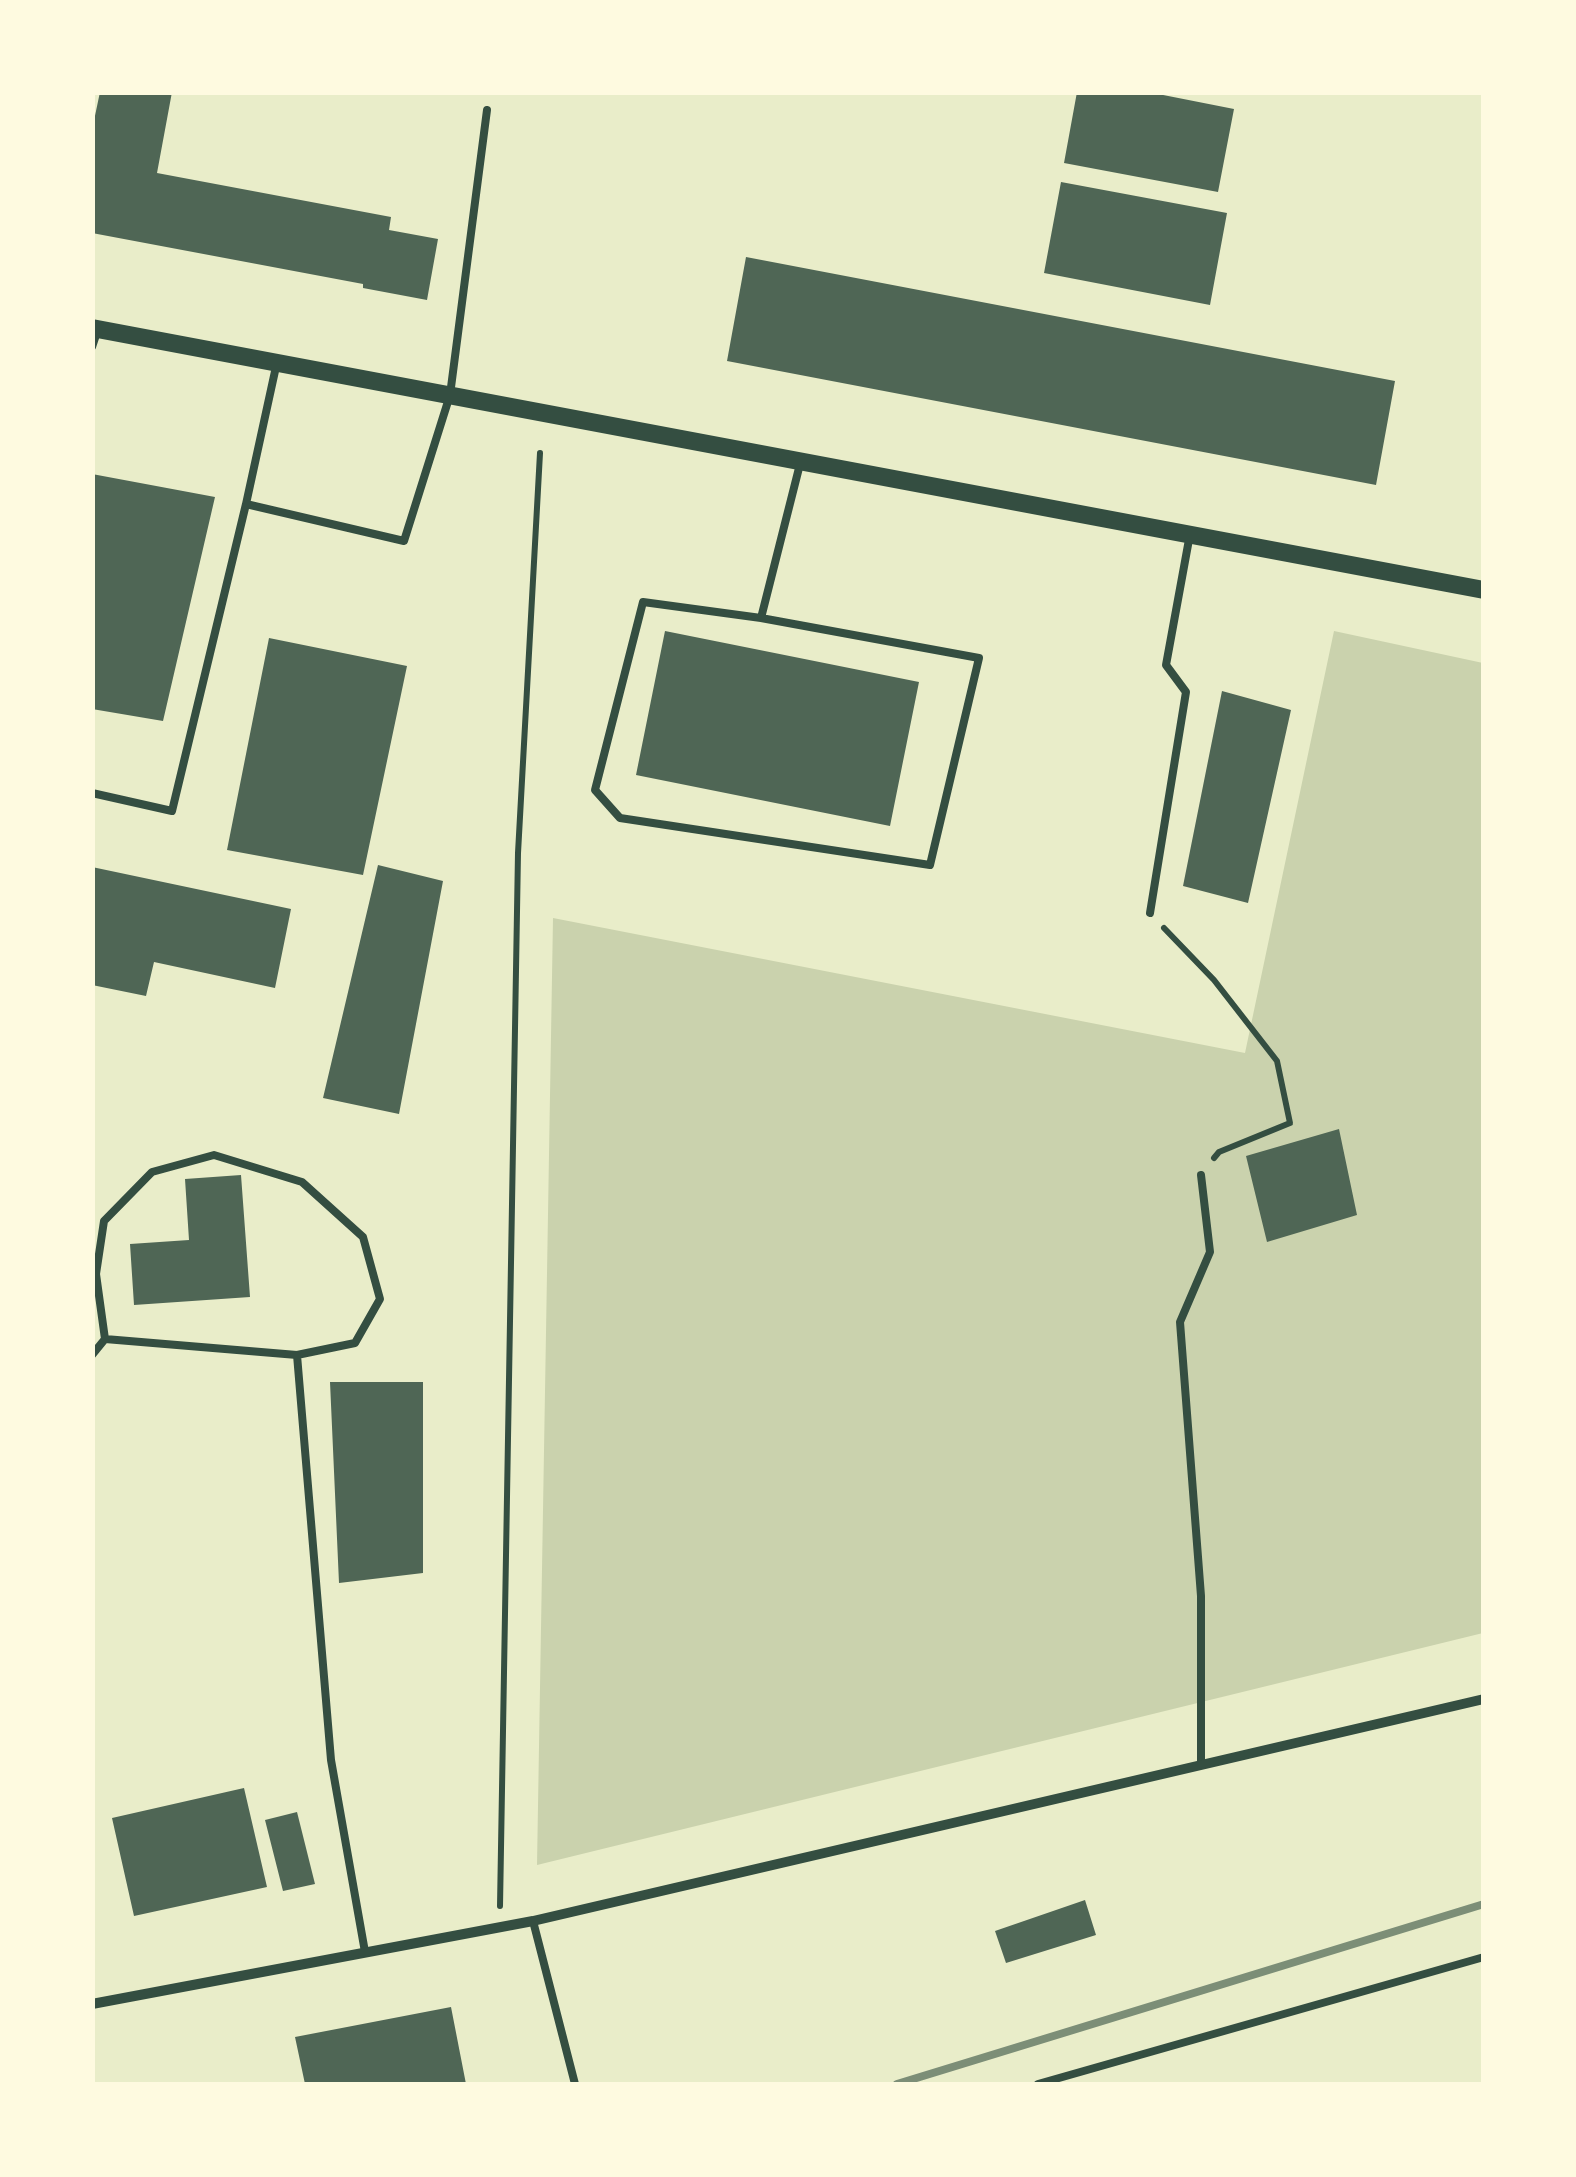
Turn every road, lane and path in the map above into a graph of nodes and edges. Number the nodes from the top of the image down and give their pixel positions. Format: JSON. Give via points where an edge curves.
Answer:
{"nodes":[{"id":1,"x":486,"y":110,"type":"dead end"},
{"id":2,"x":94,"y":335,"type":"edge"},
{"id":3,"x":276,"y":362,"type":"junction"},
{"id":4,"x":450,"y":395,"type":"junction"},
{"id":5,"x":540,"y":453,"type":"dead end"},
{"id":6,"x":802,"y":460,"type":"junction"},
{"id":7,"x":246,"y":504,"type":"junction"},
{"id":8,"x":1190,"y":534,"type":"junction"},
{"id":9,"x":1484,"y":590,"type":"edge"},
{"id":10,"x":761,"y":618,"type":"junction"},
{"id":11,"x":92,"y":793,"type":"edge"},
{"id":12,"x":1150,"y":912,"type":"joint"},
{"id":13,"x":1201,"y":1175,"type":"joint"},
{"id":14,"x":106,"y":1340,"type":"junction"},
{"id":15,"x":92,"y":1355,"type":"edge"},
{"id":16,"x":298,"y":1355,"type":"junction"},
{"id":17,"x":1484,"y":1699,"type":"edge"},
{"id":18,"x":1201,"y":1765,"type":"junction"},
{"id":19,"x":533,"y":1920,"type":"junction"},
{"id":20,"x":500,"y":1927,"type":"junction"},
{"id":21,"x":365,"y":1952,"type":"junction"},
{"id":22,"x":1484,"y":1958,"type":"edge"},
{"id":23,"x":92,"y":2004,"type":"edge"},
{"id":24,"x":575,"y":2084,"type":"edge"},
{"id":25,"x":1038,"y":2084,"type":"edge"}],
"edges":[{"from":1,"to":4,"type":"lane"},
{"from":2,"to":3,"type":"street"},
{"from":3,"to":4,"type":"street"},
{"from":3,"to":7,"type":"lane"},
{"from":4,"to":6,"type":"street"},
{"from":4,"to":7,"type":"lane","via":[[404,541]]},
{"from":5,"to":20,"type":"path","via":[[518,853]]},
{"from":6,"to":8,"type":"street"},
{"from":6,"to":10,"type":"lane"},
{"from":7,"to":11,"type":"lane","via":[[172,811]]},
{"from":8,"to":9,"type":"street"},
{"from":8,"to":12,"type":"lane","via":[[1166,665],[1186,692]]},
{"from":10,"to":10,"type":"lane","via":[[643,602],[595,790],[620,818],[930,864],[978,658]]},
{"from":12,"to":13,"type":"path","via":[[1277,1061],[1290,1123],[1219,1152]]},
{"from":13,"to":18,"type":"lane","via":[[1210,1252],[1180,1322],[1200,1596]]},
{"from":14,"to":15,"type":"lane"},
{"from":14,"to":16,"type":"lane"},
{"from":14,"to":16,"type":"lane","via":[[96,1274],[104,1220],[152,1172],[214,1154],[302,1182],[363,1237],[380,1299],[354,1344]]},
{"from":16,"to":21,"type":"lane","via":[[331,1760]]},
{"from":17,"to":18,"type":"street"},
{"from":18,"to":19,"type":"street"},
{"from":19,"to":20,"type":"street"},
{"from":19,"to":24,"type":"lane"},
{"from":20,"to":21,"type":"street"},
{"from":21,"to":23,"type":"street"},
{"from":22,"to":25,"type":"lane"}]}
